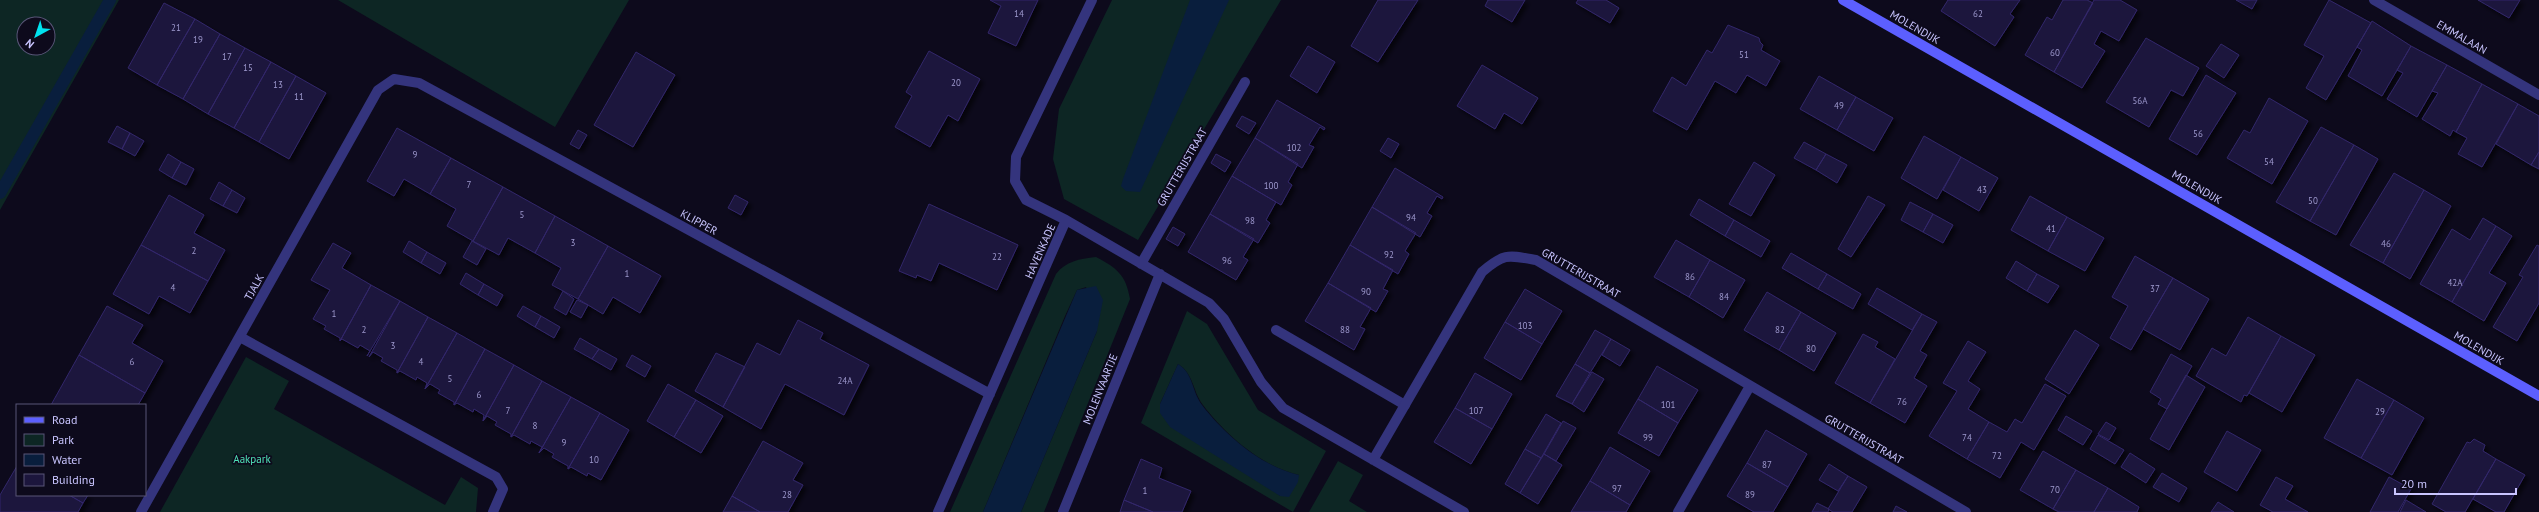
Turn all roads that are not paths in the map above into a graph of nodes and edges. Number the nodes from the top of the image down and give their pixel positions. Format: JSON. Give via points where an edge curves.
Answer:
{"nodes":[{"id":1,"x":1092,"y":0,"type":"edge"},
{"id":2,"x":1843,"y":0,"type":"edge"},
{"id":3,"x":2374,"y":0,"type":"edge"},
{"id":4,"x":394,"y":78,"type":"joint"},
{"id":5,"x":1245,"y":82,"type":"dead end"},
{"id":6,"x":2539,"y":95,"type":"edge"},
{"id":7,"x":1066,"y":220,"type":"junction"},
{"id":8,"x":1141,"y":264,"type":"junction"},
{"id":9,"x":1160,"y":274,"type":"junction"},
{"id":10,"x":1276,"y":330,"type":"dead end"},
{"id":11,"x":240,"y":337,"type":"junction"},
{"id":12,"x":1750,"y":386,"type":"junction"},
{"id":13,"x":990,"y":394,"type":"junction"},
{"id":14,"x":2539,"y":396,"type":"edge"},
{"id":15,"x":1405,"y":405,"type":"junction"},
{"id":16,"x":1374,"y":460,"type":"junction"},
{"id":17,"x":141,"y":512,"type":"edge"},
{"id":18,"x":493,"y":512,"type":"edge"},
{"id":19,"x":938,"y":512,"type":"edge"},
{"id":20,"x":1063,"y":512,"type":"edge"},
{"id":21,"x":1464,"y":512,"type":"edge"},
{"id":22,"x":1678,"y":512,"type":"edge"},
{"id":23,"x":1966,"y":512,"type":"edge"}],
"edges":[{"from":1,"to":7,"type":"street","name":"HAVENKADE","via":[[1016,157],[1015,181],[1026,200]]},
{"from":2,"to":14,"type":"street","name":"MOLENDIJK"},
{"from":3,"to":6,"type":"street","name":"EMMALAAN"},
{"from":4,"to":11,"type":"street","name":"TJALK","via":[[378,90]]},
{"from":4,"to":13,"type":"street","name":"KLIPPER","via":[[419,83]]},
{"from":5,"to":8,"type":"street","name":"GRUTTERIJSTRAAT"},
{"from":7,"to":8,"type":"street"},
{"from":7,"to":13,"type":"street","name":"HAVENKADE"},
{"from":8,"to":9,"type":"street"},
{"from":9,"to":16,"type":"street","via":[[1209,303],[1224,319],[1261,382],[1283,408]]},
{"from":9,"to":20,"type":"street","name":"MOLENVAARTJE"},
{"from":10,"to":15,"type":"street"},
{"from":11,"to":17,"type":"street","name":"TJALK"},
{"from":11,"to":18,"type":"street","via":[[496,477],[503,489]]},
{"from":12,"to":15,"type":"street","name":"GRUTTERIJSTRAAT","via":[[1536,260],[1513,256],[1498,258],[1482,272]]},
{"from":12,"to":22,"type":"street"},
{"from":12,"to":23,"type":"street","name":"GRUTTERIJSTRAAT"},
{"from":13,"to":19,"type":"street","name":"HAVENKADE"},
{"from":15,"to":16,"type":"street","name":"GRUTTERIJSTRAAT"},
{"from":16,"to":21,"type":"street"}]}
